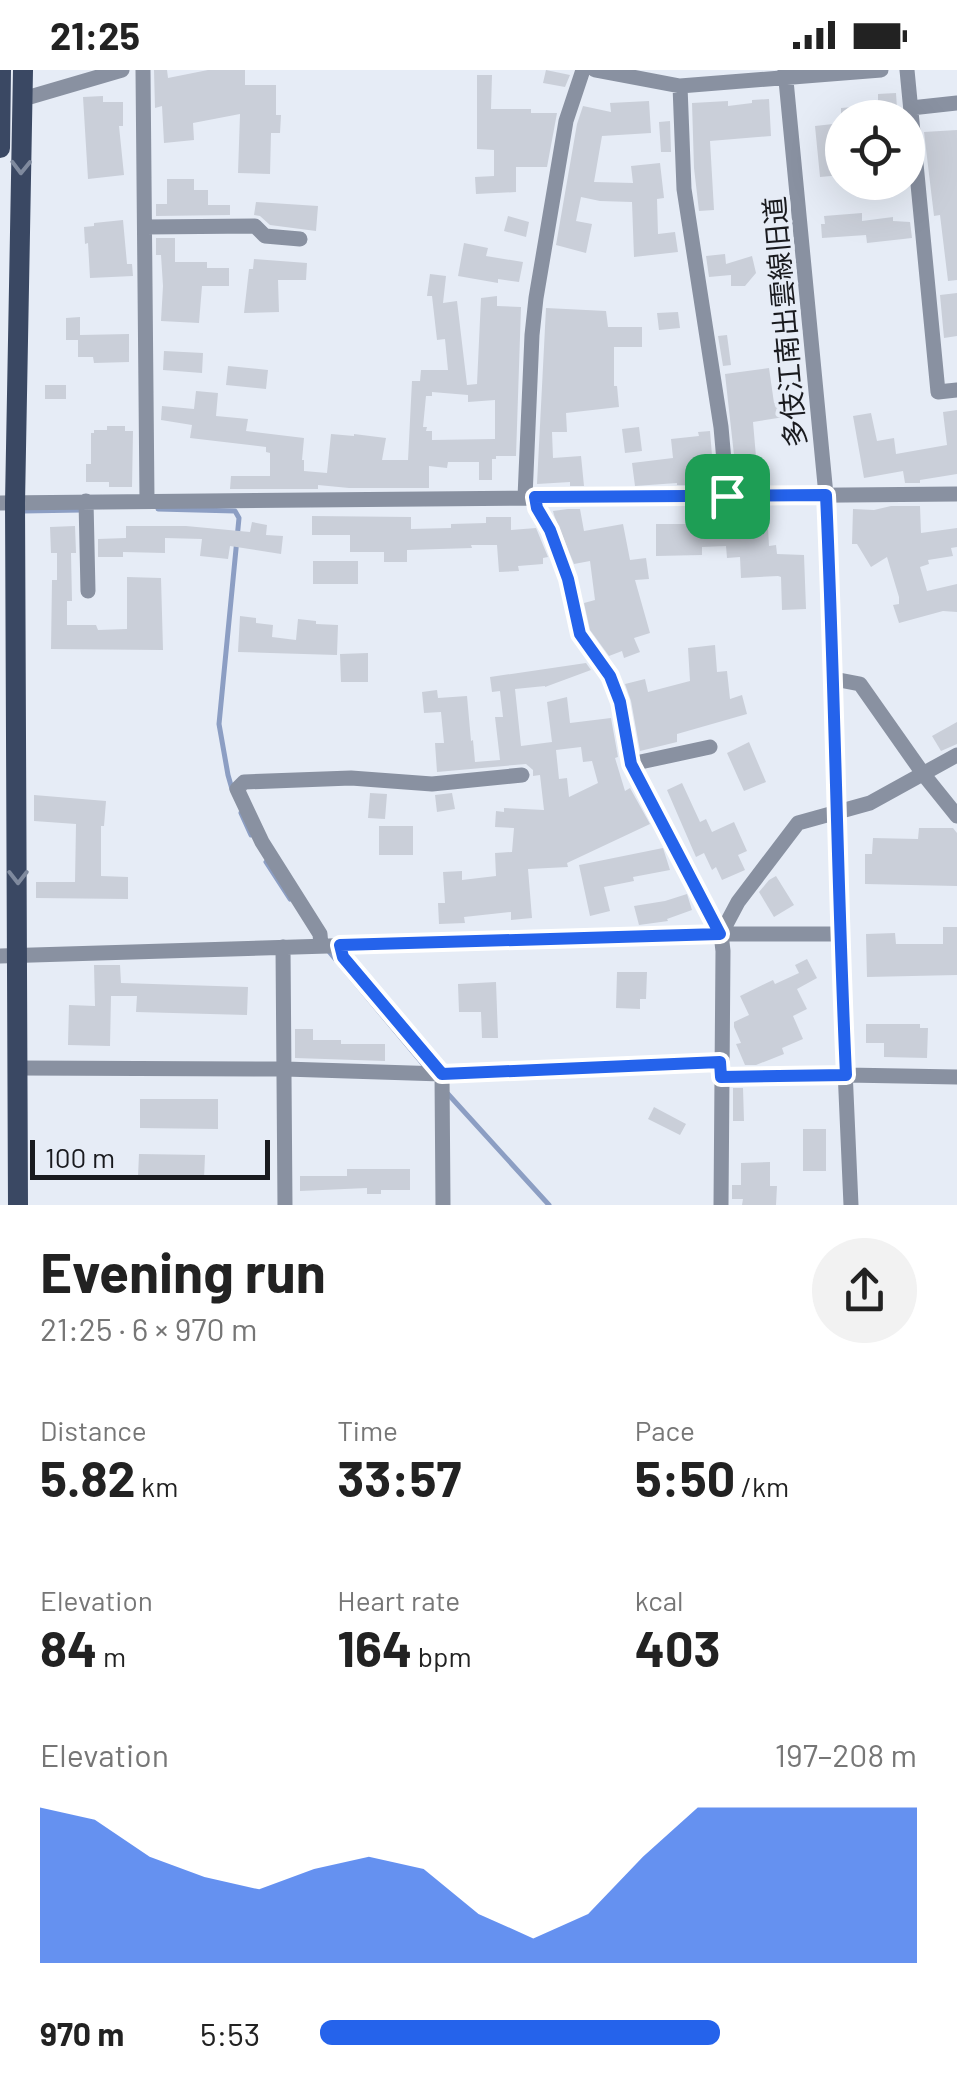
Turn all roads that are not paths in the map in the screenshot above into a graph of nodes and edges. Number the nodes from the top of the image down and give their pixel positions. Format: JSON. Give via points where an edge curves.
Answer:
{"nodes":[{"id":1,"x":1,"y":70,"type":"edge"},
{"id":2,"x":23,"y":70,"type":"edge"},
{"id":3,"x":122,"y":70,"type":"edge"},
{"id":4,"x":143,"y":70,"type":"edge"},
{"id":5,"x":583,"y":70,"type":"edge"},
{"id":6,"x":595,"y":70,"type":"edge"},
{"id":7,"x":880,"y":70,"type":"edge"},
{"id":8,"x":908,"y":70,"type":"edge"},
{"id":9,"x":786,"y":75,"type":"edge"},
{"id":10,"x":680,"y":86,"type":"junction"},
{"id":11,"x":23,"y":99,"type":"junction"},
{"id":12,"x":911,"y":100,"type":"edge"},
{"id":13,"x":957,"y":104,"type":"edge"},
{"id":14,"x":0,"y":106,"type":"edge"},
{"id":15,"x":925,"y":107,"type":"edge"},
{"id":16,"x":0,"y":148,"type":"edge"},
{"id":17,"x":920,"y":200,"type":"edge"},
{"id":18,"x":145,"y":227,"type":"junction"},
{"id":19,"x":300,"y":239,"type":"dead end"},
{"id":20,"x":957,"y":390,"type":"edge"},
{"id":21,"x":957,"y":494,"type":"edge"},
{"id":22,"x":826,"y":495,"type":"junction"},
{"id":23,"x":727,"y":496,"type":"junction"},
{"id":24,"x":530,"y":497,"type":"junction"},
{"id":25,"x":147,"y":500,"type":"junction"},
{"id":26,"x":86,"y":501,"type":"junction"},
{"id":27,"x":8,"y":503,"type":"edge"},
{"id":28,"x":88,"y":591,"type":"dead end"},
{"id":29,"x":834,"y":679,"type":"junction"},
{"id":30,"x":710,"y":746,"type":"dead end"},
{"id":31,"x":957,"y":755,"type":"edge"},
{"id":32,"x":631,"y":764,"type":"junction"},
{"id":33,"x":522,"y":775,"type":"dead end"},
{"id":34,"x":924,"y":775,"type":"junction"},
{"id":35,"x":838,"y":811,"type":"junction"},
{"id":36,"x":957,"y":816,"type":"edge"},
{"id":37,"x":720,"y":934,"type":"junction"},
{"id":38,"x":840,"y":934,"type":"junction"},
{"id":39,"x":340,"y":945,"type":"junction"},
{"id":40,"x":322,"y":946,"type":"junction"},
{"id":41,"x":283,"y":947,"type":"junction"},
{"id":42,"x":9,"y":956,"type":"edge"},
{"id":43,"x":19,"y":1068,"type":"junction"},
{"id":44,"x":285,"y":1069,"type":"junction"},
{"id":45,"x":721,"y":1069,"type":"junction"},
{"id":46,"x":442,"y":1074,"type":"junction"},
{"id":47,"x":846,"y":1075,"type":"junction"},
{"id":48,"x":957,"y":1077,"type":"edge"},
{"id":49,"x":18,"y":1205,"type":"edge"},
{"id":50,"x":285,"y":1205,"type":"edge"},
{"id":51,"x":444,"y":1205,"type":"edge"},
{"id":52,"x":720,"y":1205,"type":"edge"},
{"id":53,"x":851,"y":1205,"type":"edge"}],
"edges":[{"from":1,"to":14,"type":"main road"},
{"from":2,"to":11,"type":"main road"},
{"from":3,"to":11,"type":"street"},
{"from":4,"to":18,"type":"street"},
{"from":5,"to":24,"type":"street","via":[[566,122],[536,298]]},
{"from":6,"to":10,"type":"street"},
{"from":7,"to":9,"type":"street"},
{"from":8,"to":12,"type":"street"},
{"from":9,"to":10,"type":"street"},
{"from":9,"to":22,"type":"street","name":"多伎江南出雲線旧道"},
{"from":10,"to":23,"type":"street","via":[[684,190]]},
{"from":11,"to":27,"type":"main road","one_way":true},
{"from":13,"to":15,"type":"street"},
{"from":14,"to":16,"type":"main road"},
{"from":17,"to":20,"type":"street","via":[[938,392]]},
{"from":18,"to":19,"type":"street","via":[[255,226],[265,236]]},
{"from":18,"to":25,"type":"street"},
{"from":21,"to":22,"type":"street"},
{"from":22,"to":23,"type":"street"},
{"from":22,"to":29,"type":"street","name":"多伎江南出雲線旧道"},
{"from":23,"to":24,"type":"street"},
{"from":24,"to":25,"type":"street"},
{"from":24,"to":32,"type":"street","via":[[568,579],[580,634],[620,702]]},
{"from":25,"to":26,"type":"street"},
{"from":26,"to":27,"type":"street"},
{"from":26,"to":28,"type":"street"},
{"from":27,"to":42,"type":"main road","one_way":true},
{"from":29,"to":34,"type":"street","via":[[860,684]]},
{"from":29,"to":35,"type":"street","name":"多伎江南出雲線旧道"},
{"from":30,"to":32,"type":"street"},
{"from":31,"to":34,"type":"street"},
{"from":32,"to":37,"type":"street"},
{"from":33,"to":40,"type":"street","via":[[432,784],[351,778],[244,782],[237,789],[262,842]]},
{"from":34,"to":35,"type":"street"},
{"from":34,"to":36,"type":"street"},
{"from":35,"to":37,"type":"street","via":[[798,824]]},
{"from":35,"to":38,"type":"street","name":"多伎江南出雲線旧道"},
{"from":37,"to":38,"type":"street"},
{"from":37,"to":39,"type":"street"},
{"from":37,"to":45,"type":"street"},
{"from":38,"to":47,"type":"street","name":"多伎江南出雲線旧道"},
{"from":39,"to":40,"type":"street"},
{"from":39,"to":46,"type":"street","via":[[343,957]]},
{"from":40,"to":41,"type":"street"},
{"from":41,"to":42,"type":"street"},
{"from":41,"to":44,"type":"street"},
{"from":42,"to":43,"type":"main road"},
{"from":43,"to":44,"type":"street"},
{"from":43,"to":49,"type":"main road"},
{"from":44,"to":46,"type":"street"},
{"from":44,"to":50,"type":"street"},
{"from":45,"to":46,"type":"street"},
{"from":45,"to":47,"type":"street"},
{"from":45,"to":52,"type":"street"},
{"from":46,"to":51,"type":"street"},
{"from":47,"to":48,"type":"street"},
{"from":47,"to":53,"type":"street","name":"多伎江南出雲線旧道"}]}
